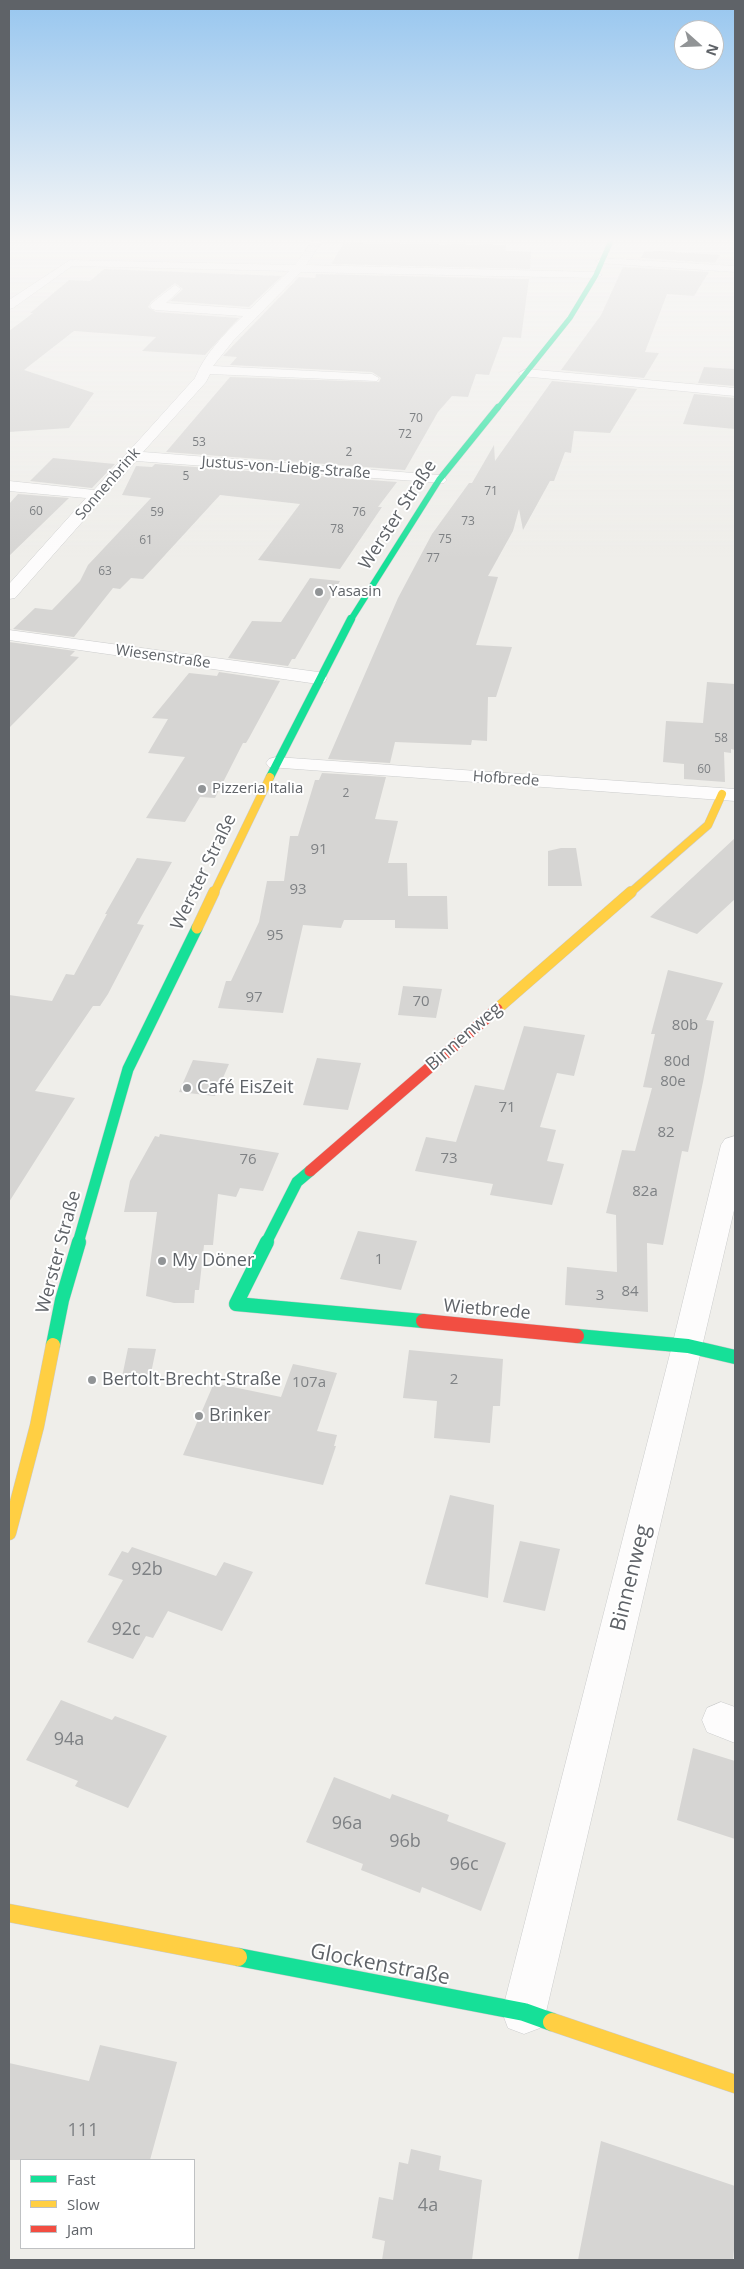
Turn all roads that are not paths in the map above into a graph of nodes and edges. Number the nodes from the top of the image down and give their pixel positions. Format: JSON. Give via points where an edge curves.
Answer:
{"nodes":[{"id":1,"x":221,"y":349,"type":"edge"},
{"id":2,"x":546,"y":349,"type":"edge"},
{"id":3,"x":203,"y":370,"type":"junction"},
{"id":4,"x":526,"y":374,"type":"junction"},
{"id":5,"x":372,"y":378,"type":"dead end"},
{"id":6,"x":735,"y":392,"type":"edge"},
{"id":7,"x":132,"y":456,"type":"junction"},
{"id":8,"x":439,"y":480,"type":"junction"},
{"id":9,"x":9,"y":486,"type":"edge"},
{"id":10,"x":99,"y":495,"type":"junction"},
{"id":11,"x":9,"y":594,"type":"edge"},
{"id":12,"x":9,"y":635,"type":"edge"},
{"id":13,"x":318,"y":678,"type":"junction"},
{"id":14,"x":276,"y":763,"type":"junction"},
{"id":15,"x":729,"y":794,"type":"edge"},
{"id":16,"x":735,"y":1144,"type":"edge"},
{"id":17,"x":236,"y":1304,"type":"joint"},
{"id":18,"x":688,"y":1346,"type":"junction"},
{"id":19,"x":735,"y":1356,"type":"edge"},
{"id":20,"x":9,"y":1533,"type":"edge"},
{"id":21,"x":9,"y":1913,"type":"edge"},
{"id":22,"x":524,"y":2012,"type":"junction"},
{"id":23,"x":735,"y":2084,"type":"edge"}],
"edges":[{"from":1,"to":3,"type":"street","name":"Sonnenbrink"},
{"from":2,"to":4,"type":"main road","name":"Werster Straße"},
{"from":3,"to":5,"type":"street"},
{"from":3,"to":7,"type":"street","name":"Sonnenbrink","via":[[201,379]]},
{"from":4,"to":6,"type":"street"},
{"from":4,"to":8,"type":"main road","name":"Werster Straße"},
{"from":7,"to":8,"type":"street","name":"Justus-von-Liebig-Straße"},
{"from":7,"to":10,"type":"street","name":"Sonnenbrink"},
{"from":8,"to":13,"type":"main road","name":"Werster Straße","via":[[342,633]]},
{"from":9,"to":10,"type":"street"},
{"from":10,"to":11,"type":"street","name":"Sonnenbrink"},
{"from":12,"to":13,"type":"street","name":"Wiesenstraße"},
{"from":13,"to":14,"type":"main road","name":"Werster Straße"},
{"from":14,"to":15,"type":"street","name":"Hofbrede"},
{"from":14,"to":20,"type":"main road","name":"Werster Straße","via":[[128,1069],[62,1300],[37,1426]]},
{"from":15,"to":17,"type":"main road","name":"Binnenweg","via":[[708,825],[297,1182]]},
{"from":16,"to":18,"type":"street","name":"Binnenweg"},
{"from":17,"to":18,"type":"main road","name":"Wietbrede"},
{"from":18,"to":19,"type":"main road","name":"Wietbrede"},
{"from":18,"to":22,"type":"street","name":"Binnenweg"},
{"from":21,"to":22,"type":"main road","name":"Glockenstraße"},
{"from":22,"to":23,"type":"main road","name":"Glockenstraße"}]}
